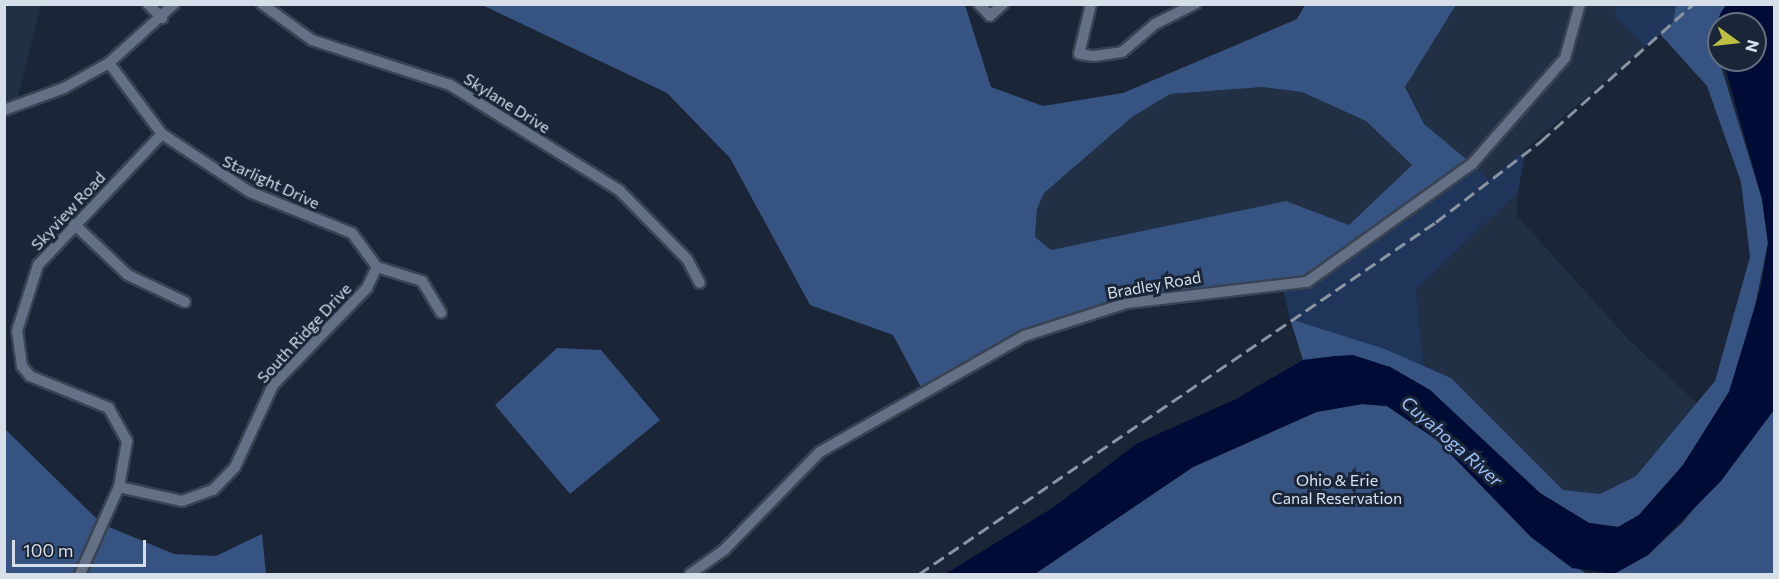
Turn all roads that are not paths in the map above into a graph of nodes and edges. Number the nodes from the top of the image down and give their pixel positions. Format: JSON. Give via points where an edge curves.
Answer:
{"nodes":[{"id":1,"x":148,"y":4,"type":"edge"},
{"id":2,"x":174,"y":4,"type":"edge"},
{"id":3,"x":262,"y":4,"type":"edge"},
{"id":4,"x":979,"y":4,"type":"edge"},
{"id":5,"x":1003,"y":4,"type":"edge"},
{"id":6,"x":1091,"y":4,"type":"edge"},
{"id":7,"x":1195,"y":4,"type":"edge"},
{"id":8,"x":1580,"y":4,"type":"edge"},
{"id":9,"x":162,"y":18,"type":"junction"},
{"id":10,"x":109,"y":63,"type":"junction"},
{"id":11,"x":4,"y":110,"type":"edge"},
{"id":12,"x":162,"y":134,"type":"junction"},
{"id":13,"x":74,"y":224,"type":"junction"},
{"id":14,"x":377,"y":267,"type":"junction"},
{"id":15,"x":700,"y":283,"type":"dead end"},
{"id":16,"x":185,"y":302,"type":"dead end"},
{"id":17,"x":441,"y":312,"type":"dead end"},
{"id":18,"x":119,"y":487,"type":"junction"},
{"id":19,"x":80,"y":574,"type":"edge"},
{"id":20,"x":690,"y":574,"type":"edge"}],
"edges":[{"from":1,"to":9,"type":"street"},
{"from":2,"to":9,"type":"street"},
{"from":3,"to":15,"type":"street","name":"Skylane Drive","via":[[312,40],[450,85],[620,192],[687,259]]},
{"from":4,"to":5,"type":"street","via":[[990,16]]},
{"from":6,"to":7,"type":"street","via":[[1079,54],[1122,52],[1155,24]]},
{"from":8,"to":20,"type":"street","name":"Bradley Road","via":[[1565,58],[1472,164],[1307,282],[1127,303],[1024,336],[820,452],[723,550]]},
{"from":9,"to":10,"type":"street"},
{"from":10,"to":11,"type":"street","via":[[64,88]]},
{"from":10,"to":12,"type":"street","name":"Starlight Drive"},
{"from":12,"to":13,"type":"street","name":"Skyview Road"},
{"from":12,"to":14,"type":"street","name":"Starlight Drive","via":[[250,192],[352,233]]},
{"from":13,"to":16,"type":"street","via":[[128,274]]},
{"from":13,"to":18,"type":"street","name":"Skyview Road","via":[[31,276],[17,350],[30,376],[98,402],[116,416],[127,441]]},
{"from":14,"to":17,"type":"street","via":[[422,281]]},
{"from":14,"to":18,"type":"street","name":"South Ridge Drive","via":[[367,288],[273,385],[235,467],[213,490],[182,501]]},
{"from":18,"to":19,"type":"street","name":"Skyview Road"}]}
